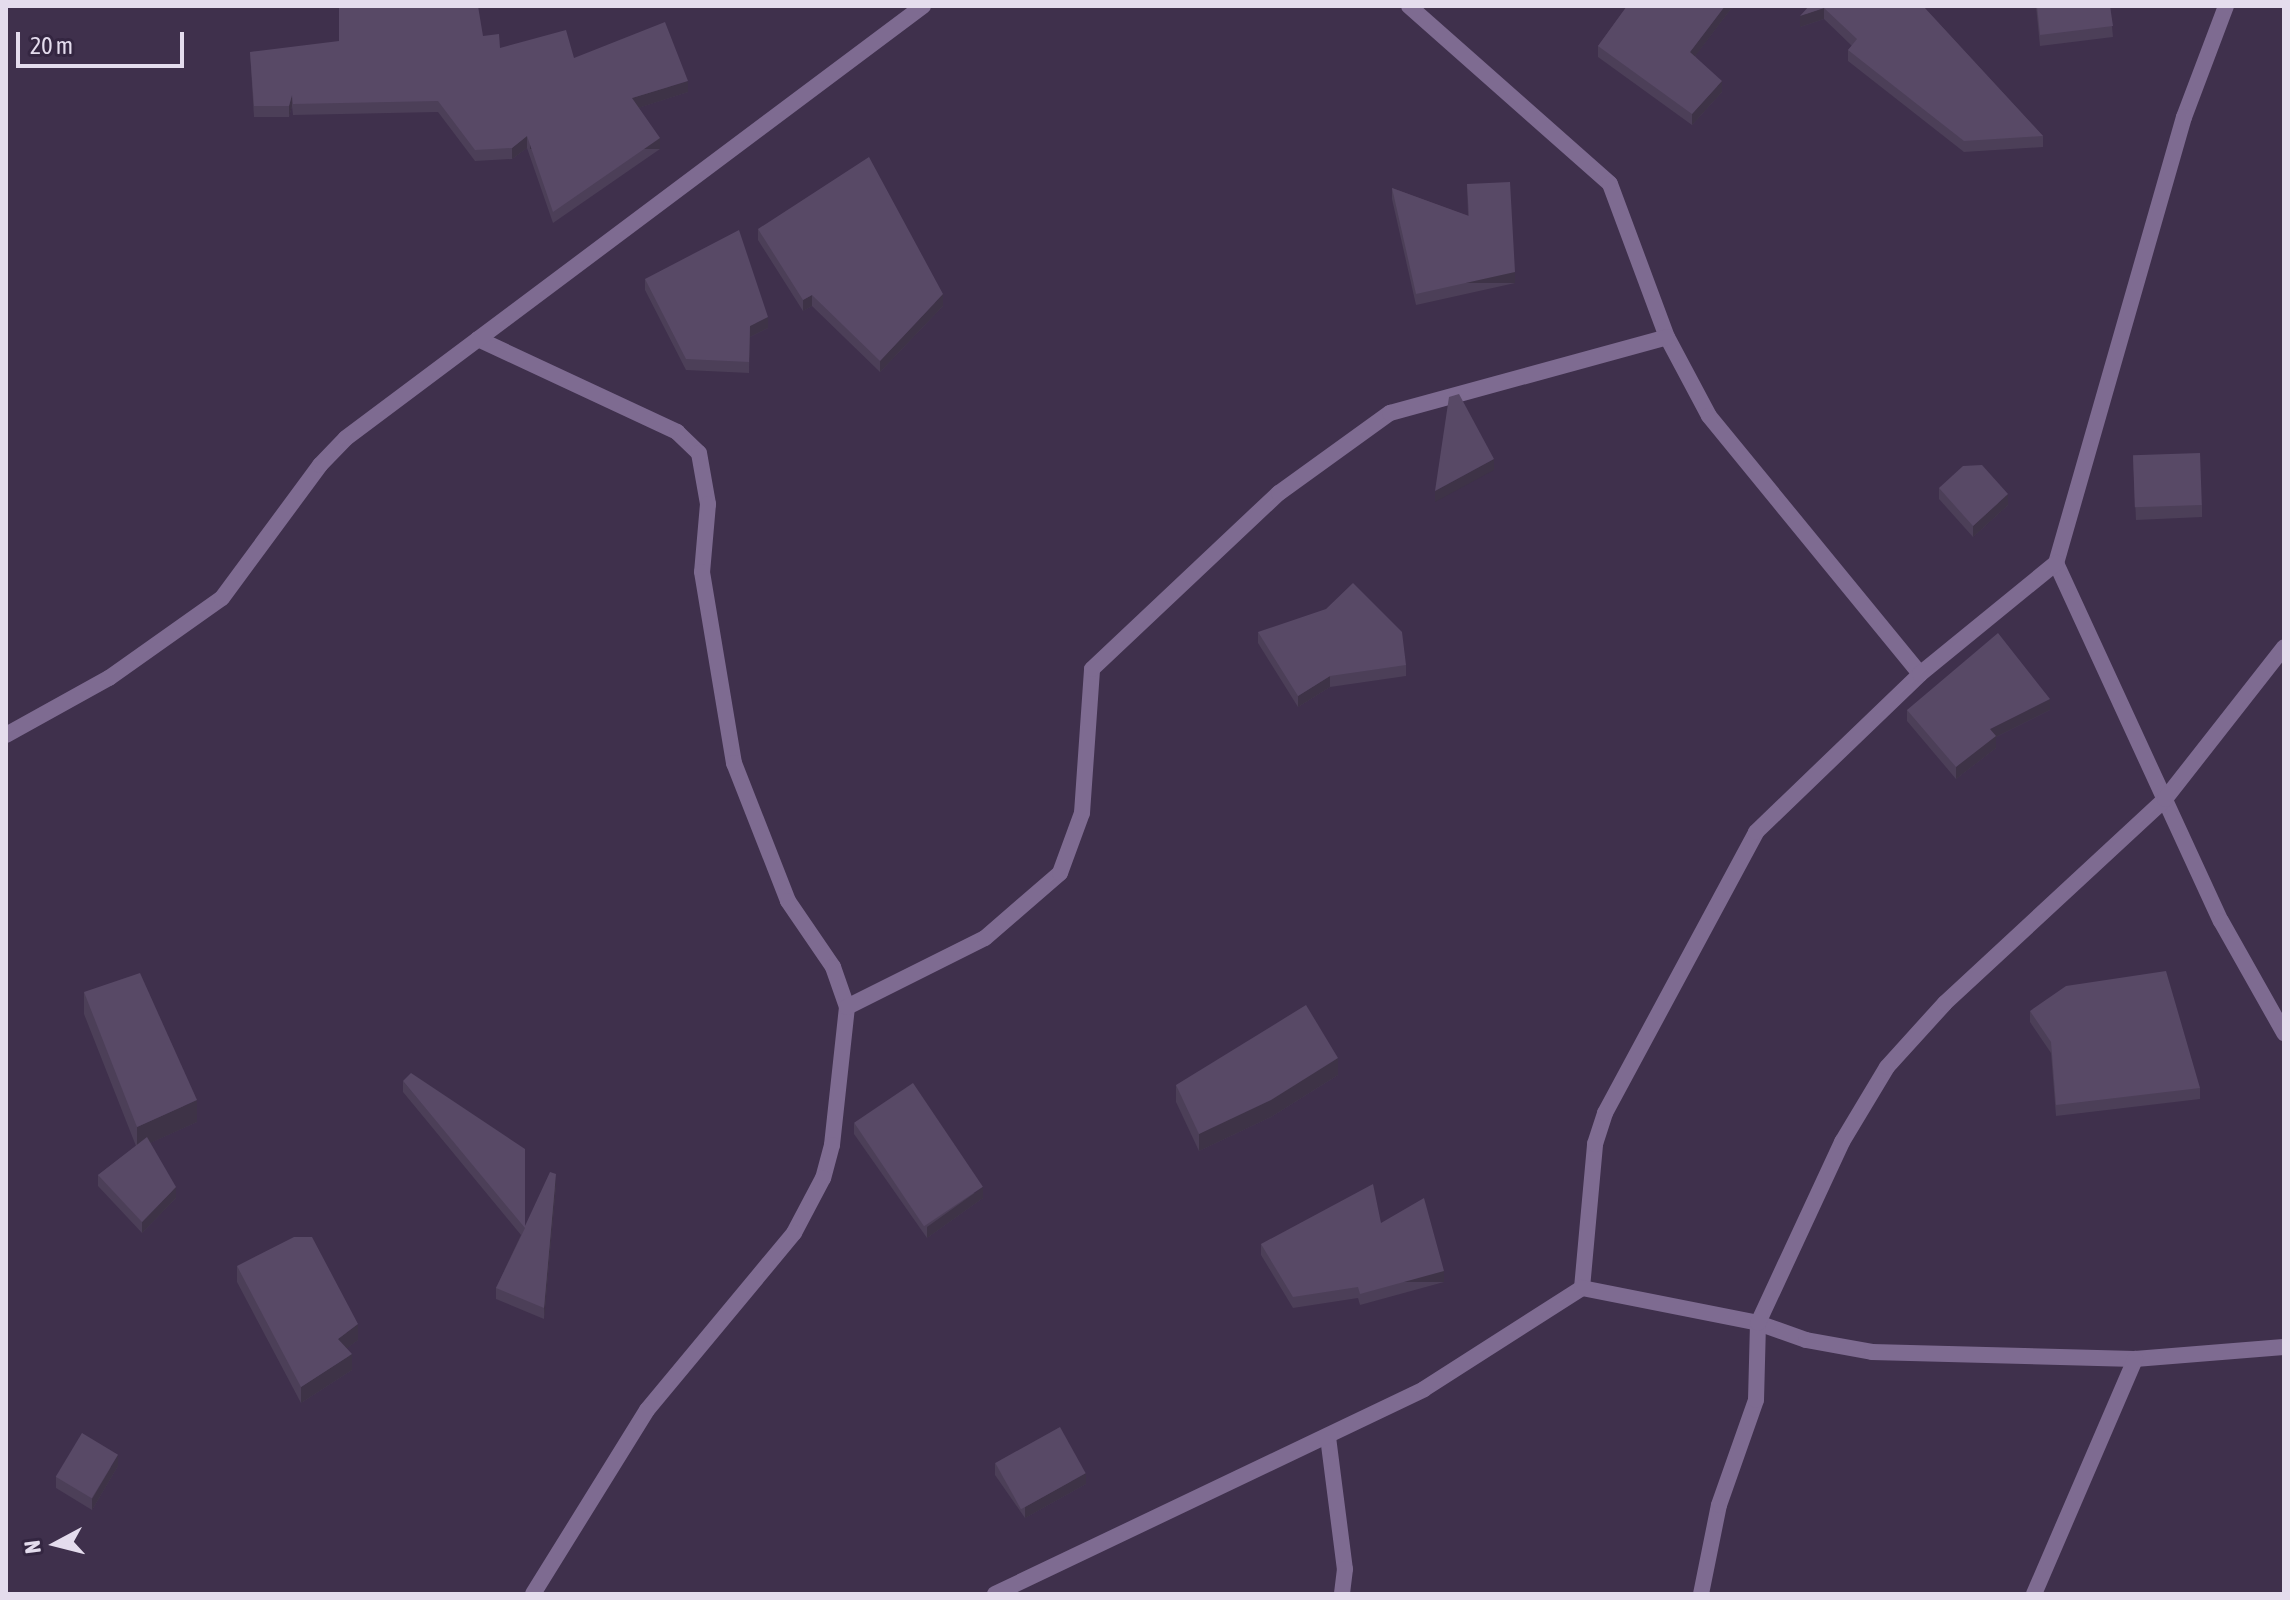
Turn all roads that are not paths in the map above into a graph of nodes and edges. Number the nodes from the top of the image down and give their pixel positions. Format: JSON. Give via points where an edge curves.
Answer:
{"nodes":[{"id":1,"x":923,"y":6,"type":"edge"},
{"id":2,"x":1409,"y":6,"type":"edge"},
{"id":3,"x":2226,"y":6,"type":"edge"},
{"id":4,"x":1667,"y":337,"type":"junction"},
{"id":5,"x":478,"y":339,"type":"junction"},
{"id":6,"x":2056,"y":563,"type":"junction"},
{"id":7,"x":2284,"y":647,"type":"edge"},
{"id":8,"x":1920,"y":674,"type":"junction"},
{"id":9,"x":6,"y":735,"type":"edge"},
{"id":10,"x":2165,"y":799,"type":"junction"},
{"id":11,"x":847,"y":1007,"type":"junction"},
{"id":12,"x":2284,"y":1033,"type":"edge"},
{"id":13,"x":1582,"y":1288,"type":"junction"},
{"id":14,"x":1758,"y":1323,"type":"junction"},
{"id":15,"x":2284,"y":1347,"type":"edge"},
{"id":16,"x":2135,"y":1359,"type":"junction"},
{"id":17,"x":1328,"y":1437,"type":"junction"},
{"id":18,"x":533,"y":1594,"type":"edge"},
{"id":19,"x":995,"y":1594,"type":"edge"},
{"id":20,"x":1342,"y":1594,"type":"edge"},
{"id":21,"x":1701,"y":1594,"type":"edge"},
{"id":22,"x":2034,"y":1594,"type":"edge"}],
"edges":[{"from":1,"to":5,"type":"street"},
{"from":2,"to":4,"type":"street","via":[[1610,184]]},
{"from":3,"to":6,"type":"street","via":[[2184,117]]},
{"from":4,"to":8,"type":"street","via":[[1709,416]]},
{"from":4,"to":11,"type":"street","via":[[1390,413],[1279,493],[1092,669],[1082,813],[1060,873],[985,938]]},
{"from":5,"to":9,"type":"street","via":[[337,447],[222,598],[109,678]]},
{"from":5,"to":11,"type":"street","via":[[677,432],[699,453],[708,504],[702,572],[734,763],[788,901],[833,967]]},
{"from":6,"to":8,"type":"street"},
{"from":6,"to":10,"type":"street"},
{"from":7,"to":10,"type":"street"},
{"from":8,"to":13,"type":"street","via":[[1767,819],[1749,846],[1605,1113],[1595,1144]]},
{"from":10,"to":12,"type":"street","via":[[2221,921]]},
{"from":10,"to":14,"type":"street","via":[[1945,1003],[1887,1067],[1842,1142]]},
{"from":11,"to":18,"type":"street","via":[[832,1145],[816,1192],[775,1257],[647,1410]]},
{"from":13,"to":14,"type":"street"},
{"from":13,"to":17,"type":"street","via":[[1424,1389]]},
{"from":14,"to":16,"type":"street","via":[[1806,1340],[1872,1352]]},
{"from":14,"to":21,"type":"street","via":[[1756,1400],[1719,1505]]},
{"from":15,"to":16,"type":"street"},
{"from":16,"to":22,"type":"street"},
{"from":17,"to":19,"type":"street"},
{"from":17,"to":20,"type":"street","via":[[1345,1569]]}]}
